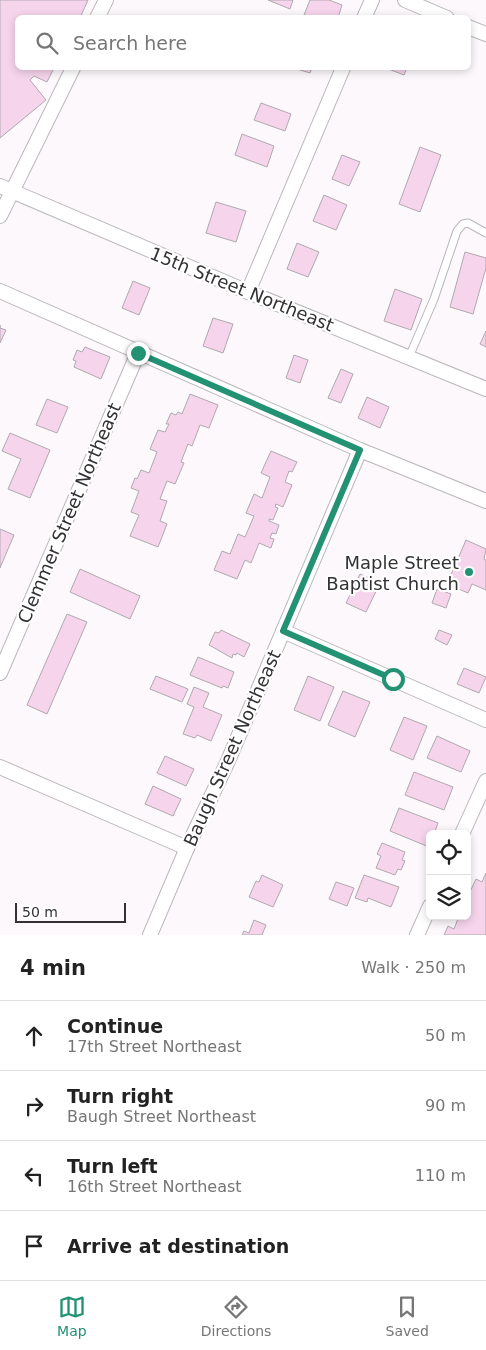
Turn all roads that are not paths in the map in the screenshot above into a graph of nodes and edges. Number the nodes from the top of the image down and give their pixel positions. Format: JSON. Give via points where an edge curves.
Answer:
{"nodes":[{"id":1,"x":106,"y":0,"type":"edge"},
{"id":2,"x":372,"y":0,"type":"edge"},
{"id":3,"x":405,"y":0,"type":"edge"},
{"id":4,"x":98,"y":15,"type":"edge"},
{"id":5,"x":365,"y":15,"type":"edge"},
{"id":6,"x":440,"y":15,"type":"edge"},
{"id":7,"x":471,"y":28,"type":"edge"},
{"id":8,"x":486,"y":34,"type":"edge"},
{"id":9,"x":72,"y":70,"type":"edge"},
{"id":10,"x":342,"y":70,"type":"edge"},
{"id":11,"x":6,"y":189,"type":"edge"},
{"id":12,"x":0,"y":216,"type":"edge"},
{"id":13,"x":486,"y":232,"type":"edge"},
{"id":14,"x":0,"y":292,"type":"edge"},
{"id":15,"x":248,"y":292,"type":"junction"},
{"id":16,"x":138,"y":353,"type":"junction"},
{"id":17,"x":409,"y":357,"type":"junction"},
{"id":18,"x":486,"y":389,"type":"edge"},
{"id":19,"x":360,"y":450,"type":"junction"},
{"id":20,"x":486,"y":501,"type":"edge"},
{"id":21,"x":283,"y":631,"type":"junction"},
{"id":22,"x":0,"y":673,"type":"edge"},
{"id":23,"x":486,"y":720,"type":"edge"},
{"id":24,"x":0,"y":767,"type":"edge"},
{"id":25,"x":486,"y":781,"type":"edge"},
{"id":26,"x":464,"y":830,"type":"edge"},
{"id":27,"x":187,"y":848,"type":"junction"},
{"id":28,"x":426,"y":915,"type":"edge"},
{"id":29,"x":150,"y":935,"type":"edge"},
{"id":30,"x":417,"y":935,"type":"edge"}],
"edges":[{"from":1,"to":4,"type":"street"},
{"from":2,"to":5,"type":"street"},
{"from":3,"to":6,"type":"street"},
{"from":7,"to":8,"type":"street"},
{"from":9,"to":11,"type":"street"},
{"from":10,"to":15,"type":"street"},
{"from":11,"to":12,"type":"street"},
{"from":11,"to":15,"type":"street","name":"15th Street Northeast"},
{"from":13,"to":17,"type":"lane","via":[[468,222],[457,231],[434,299]]},
{"from":14,"to":16,"type":"street"},
{"from":15,"to":17,"type":"street","name":"15th Street Northeast"},
{"from":16,"to":19,"type":"street"},
{"from":16,"to":22,"type":"street","name":"Clemmer Street Northeast"},
{"from":17,"to":18,"type":"street","name":"15th Street Northeast"},
{"from":19,"to":20,"type":"street"},
{"from":19,"to":21,"type":"street","name":"Baugh Street Northeast"},
{"from":21,"to":23,"type":"street"},
{"from":21,"to":27,"type":"street","name":"Baugh Street Northeast"},
{"from":24,"to":27,"type":"street"},
{"from":25,"to":26,"type":"street"},
{"from":27,"to":29,"type":"street","name":"Baugh Street Northeast"},
{"from":28,"to":30,"type":"street"}]}
